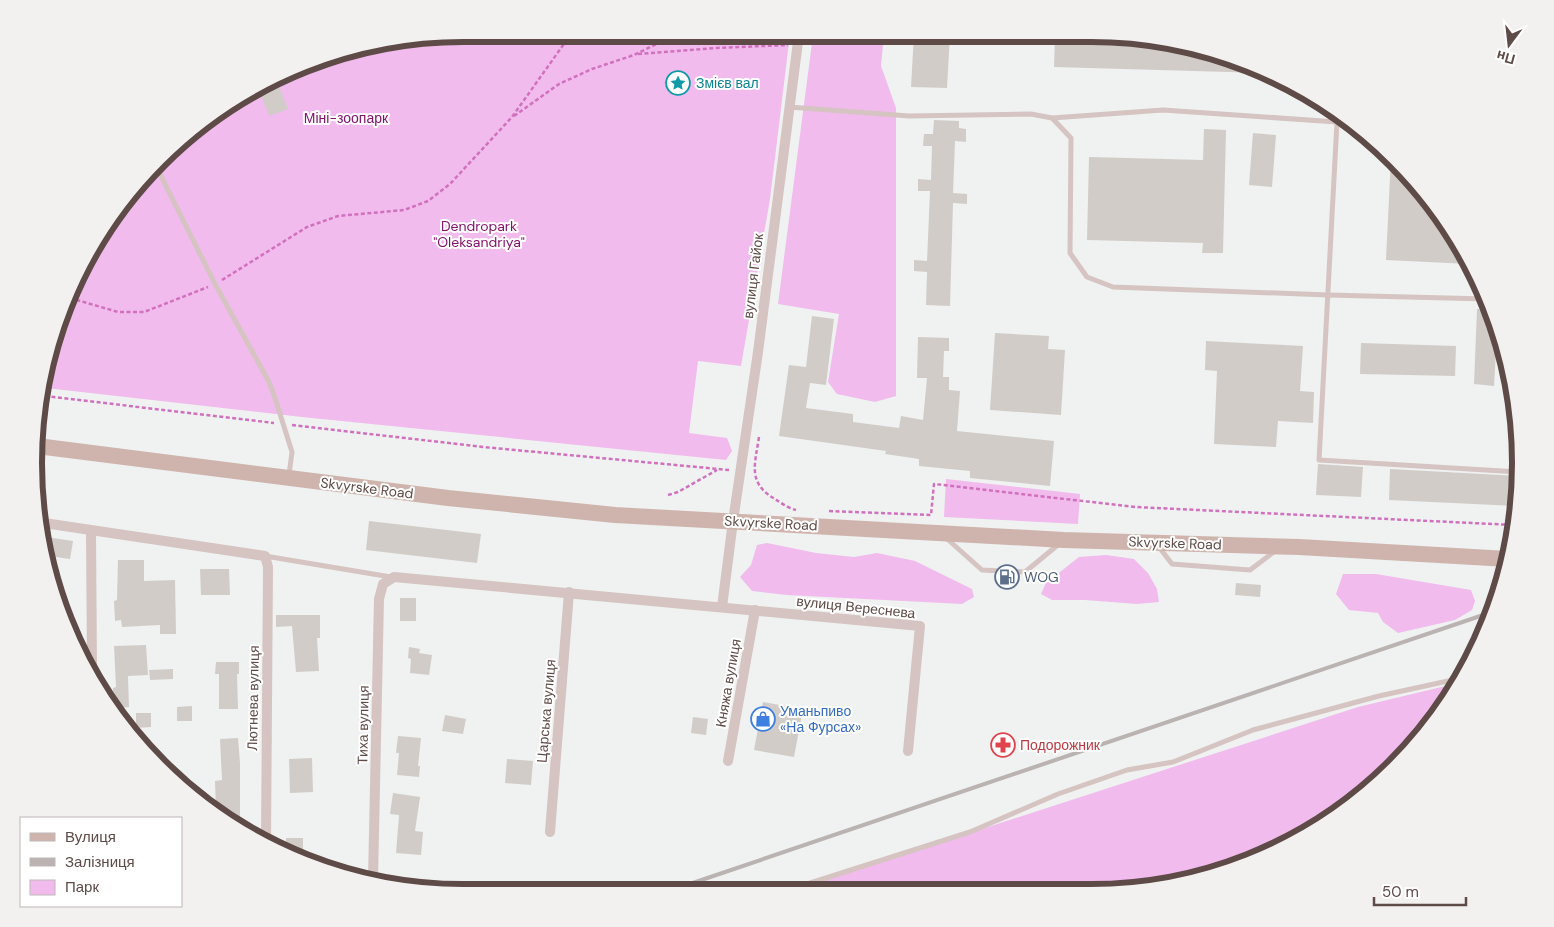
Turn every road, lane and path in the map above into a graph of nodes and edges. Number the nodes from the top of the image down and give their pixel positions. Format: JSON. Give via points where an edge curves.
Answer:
{"nodes":[{"id":1,"x":565,"y":42,"type":"edge"},
{"id":2,"x":661,"y":42,"type":"edge"},
{"id":3,"x":798,"y":42,"type":"edge"},
{"id":4,"x":797,"y":45,"type":"junction"},
{"id":5,"x":634,"y":55,"type":"junction"},
{"id":6,"x":789,"y":107,"type":"junction"},
{"id":7,"x":512,"y":117,"type":"junction"},
{"id":8,"x":1052,"y":118,"type":"junction"},
{"id":9,"x":1337,"y":122,"type":"joint"},
{"id":10,"x":159,"y":173,"type":"edge"},
{"id":11,"x":215,"y":284,"type":"junction"},
{"id":12,"x":1328,"y":295,"type":"junction"},
{"id":13,"x":1477,"y":298,"type":"edge"},
{"id":14,"x":76,"y":300,"type":"edge"},
{"id":15,"x":48,"y":396,"type":"edge"},
{"id":16,"x":283,"y":424,"type":"junction"},
{"id":17,"x":759,"y":437,"type":"dead end"},
{"id":18,"x":43,"y":447,"type":"edge"},
{"id":19,"x":1512,"y":472,"type":"edge"},
{"id":20,"x":288,"y":478,"type":"junction"},
{"id":21,"x":668,"y":495,"type":"dead end"},
{"id":22,"x":800,"y":510,"type":"dead end"},
{"id":23,"x":824,"y":511,"type":"dead end"},
{"id":24,"x":733,"y":521,"type":"junction"},
{"id":25,"x":47,"y":524,"type":"edge"},
{"id":26,"x":1507,"y":525,"type":"edge"},
{"id":27,"x":91,"y":531,"type":"junction"},
{"id":28,"x":939,"y":532,"type":"junction"},
{"id":29,"x":1064,"y":540,"type":"junction"},
{"id":30,"x":1156,"y":543,"type":"junction"},
{"id":31,"x":1280,"y":547,"type":"junction"},
{"id":32,"x":265,"y":556,"type":"junction"},
{"id":33,"x":1500,"y":559,"type":"edge"},
{"id":34,"x":394,"y":577,"type":"junction"},
{"id":35,"x":569,"y":592,"type":"junction"},
{"id":36,"x":722,"y":607,"type":"junction"},
{"id":37,"x":755,"y":610,"type":"junction"},
{"id":38,"x":92,"y":661,"type":"edge"},
{"id":39,"x":1451,"y":681,"type":"edge"},
{"id":40,"x":908,"y":751,"type":"dead end"},
{"id":41,"x":728,"y":762,"type":"dead end"},
{"id":42,"x":550,"y":832,"type":"dead end"},
{"id":43,"x":266,"y":835,"type":"edge"},
{"id":44,"x":373,"y":874,"type":"edge"},
{"id":45,"x":807,"y":884,"type":"edge"}],
"edges":[{"from":1,"to":7,"type":"path"},
{"from":2,"to":5,"type":"path"},
{"from":3,"to":4,"type":"street","name":"вулиця Гайок"},
{"from":4,"to":5,"type":"path"},
{"from":4,"to":6,"type":"street","name":"вулиця Гайок"},
{"from":5,"to":7,"type":"path","via":[[559,84]]},
{"from":6,"to":8,"type":"lane","via":[[909,116],[1031,114]]},
{"from":6,"to":24,"type":"street","name":"вулиця Гайок"},
{"from":7,"to":11,"type":"path","via":[[450,184],[428,201],[404,210],[338,216],[307,227]]},
{"from":8,"to":9,"type":"lane","via":[[1163,110]]},
{"from":8,"to":12,"type":"lane","via":[[1071,138],[1070,253],[1087,277],[1112,287]]},
{"from":9,"to":12,"type":"lane"},
{"from":10,"to":11,"type":"lane"},
{"from":11,"to":14,"type":"path","via":[[144,312],[118,312]]},
{"from":11,"to":16,"type":"lane","via":[[268,382]]},
{"from":12,"to":13,"type":"lane"},
{"from":12,"to":19,"type":"lane","via":[[1319,460]]},
{"from":15,"to":16,"type":"path"},
{"from":16,"to":20,"type":"lane","via":[[292,452]]},
{"from":16,"to":21,"type":"path","via":[[719,470]]},
{"from":17,"to":22,"type":"path","via":[[754,472],[756,481],[764,493],[794,510]]},
{"from":18,"to":20,"type":"main road","name":"Skvyrske Road"},
{"from":20,"to":24,"type":"main road","name":"Skvyrske Road","via":[[615,515]]},
{"from":23,"to":26,"type":"path","via":[[931,515],[934,484],[1134,506]]},
{"from":24,"to":28,"type":"main road","name":"Skvyrske Road"},
{"from":24,"to":36,"type":"street","name":"вулиця Гайок"},
{"from":25,"to":27,"type":"street"},
{"from":27,"to":32,"type":"street"},
{"from":27,"to":38,"type":"street"},
{"from":28,"to":29,"type":"main road","name":"Skvyrske Road"},
{"from":28,"to":29,"type":"lane","via":[[982,570],[1025,572]]},
{"from":29,"to":30,"type":"main road","name":"Skvyrske Road"},
{"from":30,"to":31,"type":"main road","name":"Skvyrske Road"},
{"from":30,"to":31,"type":"lane","via":[[1172,564],[1250,570]]},
{"from":31,"to":33,"type":"main road","name":"Skvyrske Road"},
{"from":32,"to":34,"type":"lane"},
{"from":32,"to":43,"type":"street","name":"Лютнева вулиця","via":[[268,567]]},
{"from":34,"to":35,"type":"street"},
{"from":34,"to":44,"type":"street","name":"Тиха вулиця","via":[[383,584],[379,599]]},
{"from":35,"to":36,"type":"street"},
{"from":35,"to":42,"type":"street","name":"Царська вулиця"},
{"from":36,"to":37,"type":"street"},
{"from":37,"to":40,"type":"street","name":"вулиця Вереснева","via":[[920,626]]},
{"from":37,"to":41,"type":"street","name":"Княжа вулиця"},
{"from":39,"to":45,"type":"lane","via":[[1379,696],[1253,730],[1173,762],[1126,770],[1058,794],[970,832]]}]}
